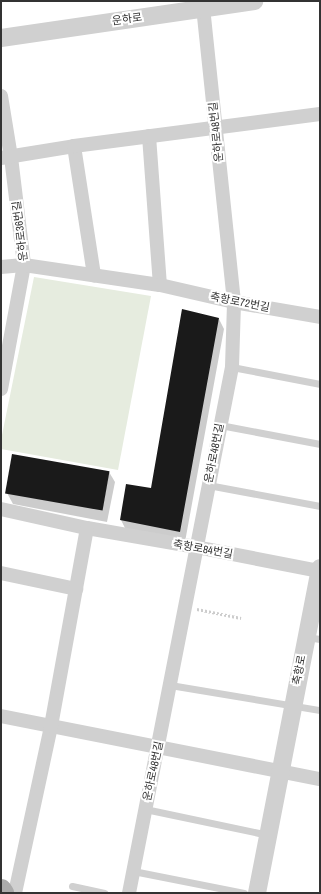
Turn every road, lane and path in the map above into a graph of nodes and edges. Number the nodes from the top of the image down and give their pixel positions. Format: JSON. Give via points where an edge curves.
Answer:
{"nodes":[{"id":1,"x":254,"y":1,"type":"edge"},
{"id":2,"x":203,"y":9,"type":"junction"},
{"id":3,"x":1,"y":38,"type":"edge"},
{"id":4,"x":1,"y":96,"type":"edge"},
{"id":5,"x":320,"y":114,"type":"edge"},
{"id":6,"x":216,"y":128,"type":"junction"},
{"id":7,"x":149,"y":136,"type":"junction"},
{"id":8,"x":74,"y":146,"type":"junction"},
{"id":9,"x":6,"y":158,"type":"edge"},
{"id":10,"x":24,"y":265,"type":"junction"},
{"id":11,"x":1,"y":267,"type":"edge"},
{"id":12,"x":94,"y":275,"type":"junction"},
{"id":13,"x":160,"y":285,"type":"junction"},
{"id":14,"x":234,"y":302,"type":"junction"},
{"id":15,"x":320,"y":317,"type":"edge"},
{"id":16,"x":232,"y":367,"type":"junction"},
{"id":17,"x":320,"y":384,"type":"edge"},
{"id":18,"x":1,"y":389,"type":"edge"},
{"id":19,"x":220,"y":425,"type":"junction"},
{"id":20,"x":320,"y":444,"type":"edge"},
{"id":21,"x":208,"y":485,"type":"junction"},
{"id":22,"x":320,"y":506,"type":"edge"},
{"id":23,"x":1,"y":509,"type":"edge"},
{"id":24,"x":87,"y":528,"type":"junction"},
{"id":25,"x":196,"y":547,"type":"junction"},
{"id":26,"x":320,"y":570,"type":"edge"},
{"id":27,"x":1,"y":573,"type":"edge"},
{"id":28,"x":76,"y":589,"type":"junction"},
{"id":29,"x":184,"y":607,"type":"junction"},
{"id":30,"x":241,"y":618,"type":"dead end"},
{"id":31,"x":313,"y":638,"type":"edge"},
{"id":32,"x":170,"y":685,"type":"junction"},
{"id":33,"x":293,"y":704,"type":"junction"},
{"id":34,"x":320,"y":710,"type":"edge"},
{"id":35,"x":1,"y":716,"type":"edge"},
{"id":36,"x":51,"y":726,"type":"junction"},
{"id":37,"x":158,"y":747,"type":"junction"},
{"id":38,"x":280,"y":771,"type":"junction"},
{"id":39,"x":320,"y":779,"type":"edge"},
{"id":40,"x":145,"y":809,"type":"junction"},
{"id":41,"x":268,"y":835,"type":"junction"},
{"id":42,"x":133,"y":871,"type":"junction"},
{"id":43,"x":72,"y":886,"type":"dead end"},
{"id":44,"x":1,"y":890,"type":"edge"},
{"id":45,"x":3,"y":893,"type":"edge"},
{"id":46,"x":15,"y":893,"type":"edge"},
{"id":47,"x":104,"y":893,"type":"edge"},
{"id":48,"x":129,"y":893,"type":"edge"},
{"id":49,"x":244,"y":893,"type":"edge"},
{"id":50,"x":257,"y":893,"type":"edge"}],
"edges":[{"from":1,"to":2,"type":"street","name":"운하로"},
{"from":2,"to":3,"type":"street","name":"운하로"},
{"from":2,"to":6,"type":"street","name":"운하로48번길"},
{"from":4,"to":9,"type":"street","name":"운하로36번길"},
{"from":5,"to":6,"type":"street"},
{"from":6,"to":7,"type":"street"},
{"from":6,"to":14,"type":"street","name":"운하로48번길"},
{"from":7,"to":8,"type":"street"},
{"from":7,"to":13,"type":"street"},
{"from":8,"to":9,"type":"street"},
{"from":8,"to":12,"type":"street"},
{"from":9,"to":10,"type":"street","name":"운하로36번길"},
{"from":10,"to":11,"type":"street","name":"축항로72번길"},
{"from":10,"to":12,"type":"street","name":"축항로72번길"},
{"from":10,"to":18,"type":"street","name":"운하로36번길"},
{"from":12,"to":13,"type":"street","name":"축항로72번길"},
{"from":13,"to":14,"type":"street","name":"축항로72번길"},
{"from":14,"to":15,"type":"street","name":"축항로72번길"},
{"from":14,"to":16,"type":"street","name":"운하로48번길"},
{"from":16,"to":17,"type":"lane"},
{"from":16,"to":19,"type":"street","name":"운하로48번길"},
{"from":19,"to":20,"type":"lane"},
{"from":19,"to":21,"type":"street","name":"운하로48번길"},
{"from":21,"to":22,"type":"lane"},
{"from":21,"to":25,"type":"street","name":"운하로48번길"},
{"from":23,"to":24,"type":"street","name":"축항로84번길"},
{"from":24,"to":25,"type":"street","name":"축항로84번길"},
{"from":24,"to":28,"type":"street"},
{"from":25,"to":26,"type":"street","name":"축항로84번길"},
{"from":25,"to":29,"type":"street","name":"운하로48번길"},
{"from":26,"to":31,"type":"street","name":"축항로"},
{"from":27,"to":28,"type":"street"},
{"from":28,"to":36,"type":"street"},
{"from":29,"to":30,"type":"path"},
{"from":29,"to":32,"type":"street","name":"운하로48번길"},
{"from":31,"to":33,"type":"street","name":"축항로"},
{"from":32,"to":33,"type":"lane"},
{"from":32,"to":37,"type":"street","name":"운하로48번길"},
{"from":33,"to":34,"type":"lane"},
{"from":33,"to":38,"type":"street","name":"축항로"},
{"from":35,"to":36,"type":"street"},
{"from":36,"to":37,"type":"street"},
{"from":36,"to":46,"type":"street"},
{"from":37,"to":38,"type":"street"},
{"from":37,"to":40,"type":"street","name":"운하로48번길"},
{"from":38,"to":39,"type":"street"},
{"from":38,"to":41,"type":"street","name":"축항로"},
{"from":40,"to":41,"type":"lane"},
{"from":40,"to":42,"type":"street","name":"운하로48번길"},
{"from":41,"to":50,"type":"street","name":"축항로"},
{"from":42,"to":48,"type":"street","name":"운하로48번길"},
{"from":42,"to":49,"type":"lane"},
{"from":43,"to":47,"type":"lane"},
{"from":44,"to":45,"type":"main road"}]}
